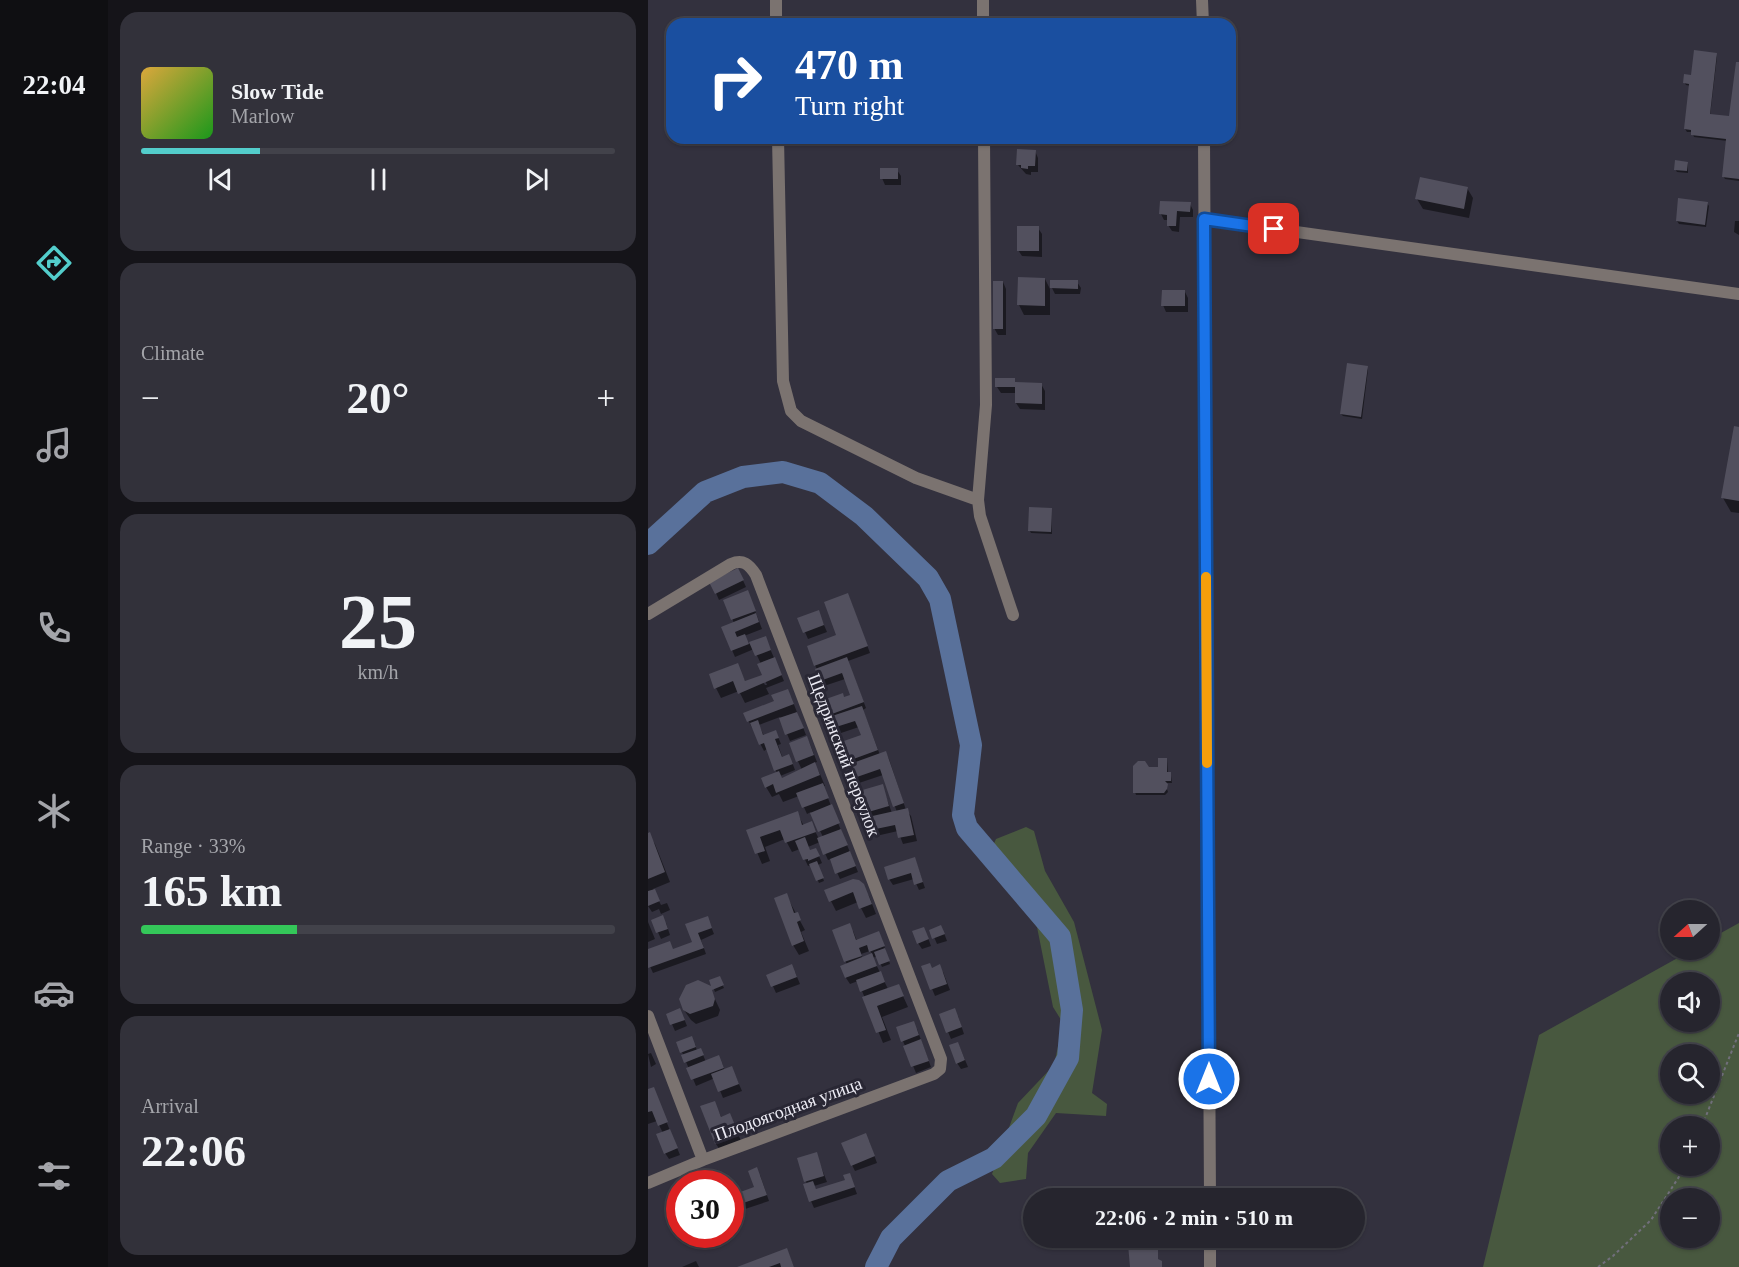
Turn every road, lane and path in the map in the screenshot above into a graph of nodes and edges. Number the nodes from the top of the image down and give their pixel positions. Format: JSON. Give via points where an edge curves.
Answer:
{"nodes":[{"id":1,"x":776,"y":0,"type":"edge"},
{"id":2,"x":983,"y":0,"type":"edge"},
{"id":3,"x":1202,"y":0,"type":"edge"},
{"id":4,"x":776,"y":18,"type":"edge"},
{"id":5,"x":983,"y":18,"type":"edge"},
{"id":6,"x":1203,"y":18,"type":"edge"},
{"id":7,"x":778,"y":144,"type":"edge"},
{"id":8,"x":984,"y":144,"type":"edge"},
{"id":9,"x":1204,"y":144,"type":"edge"},
{"id":10,"x":1204,"y":219,"type":"junction"},
{"id":11,"x":1739,"y":294,"type":"edge"},
{"id":12,"x":978,"y":500,"type":"junction"},
{"id":13,"x":648,"y":614,"type":"edge"},
{"id":14,"x":1013,"y":615,"type":"dead end"},
{"id":15,"x":648,"y":1016,"type":"edge"},
{"id":16,"x":1739,"y":1033,"type":"edge"},
{"id":17,"x":940,"y":1069,"type":"joint"},
{"id":18,"x":1706,"y":1116,"type":"edge"},
{"id":19,"x":703,"y":1160,"type":"junction"},
{"id":20,"x":1680,"y":1176,"type":"edge"},
{"id":21,"x":648,"y":1183,"type":"edge"},
{"id":22,"x":1209,"y":1188,"type":"edge"},
{"id":23,"x":1210,"y":1248,"type":"edge"},
{"id":24,"x":1210,"y":1267,"type":"edge"},
{"id":25,"x":1598,"y":1267,"type":"edge"}],
"edges":[{"from":1,"to":4,"type":"street"},
{"from":2,"to":5,"type":"street"},
{"from":3,"to":6,"type":"street"},
{"from":7,"to":12,"type":"street","via":[[783,381],[791,411],[801,420],[916,478]]},
{"from":8,"to":12,"type":"street","via":[[986,405]]},
{"from":9,"to":10,"type":"street"},
{"from":10,"to":11,"type":"street"},
{"from":10,"to":22,"type":"street"},
{"from":12,"to":14,"type":"street"},
{"from":13,"to":17,"type":"street","name":"Щедринский переулок","via":[[730,564],[745,562],[752,568],[941,1059]]},
{"from":15,"to":19,"type":"street"},
{"from":16,"to":18,"type":"path"},
{"from":17,"to":19,"type":"street","name":"Плодоягодная улица"},
{"from":19,"to":21,"type":"street","name":"Плодоягодная улица"},
{"from":20,"to":25,"type":"path","via":[[1651,1221]]},
{"from":23,"to":24,"type":"street"}]}
